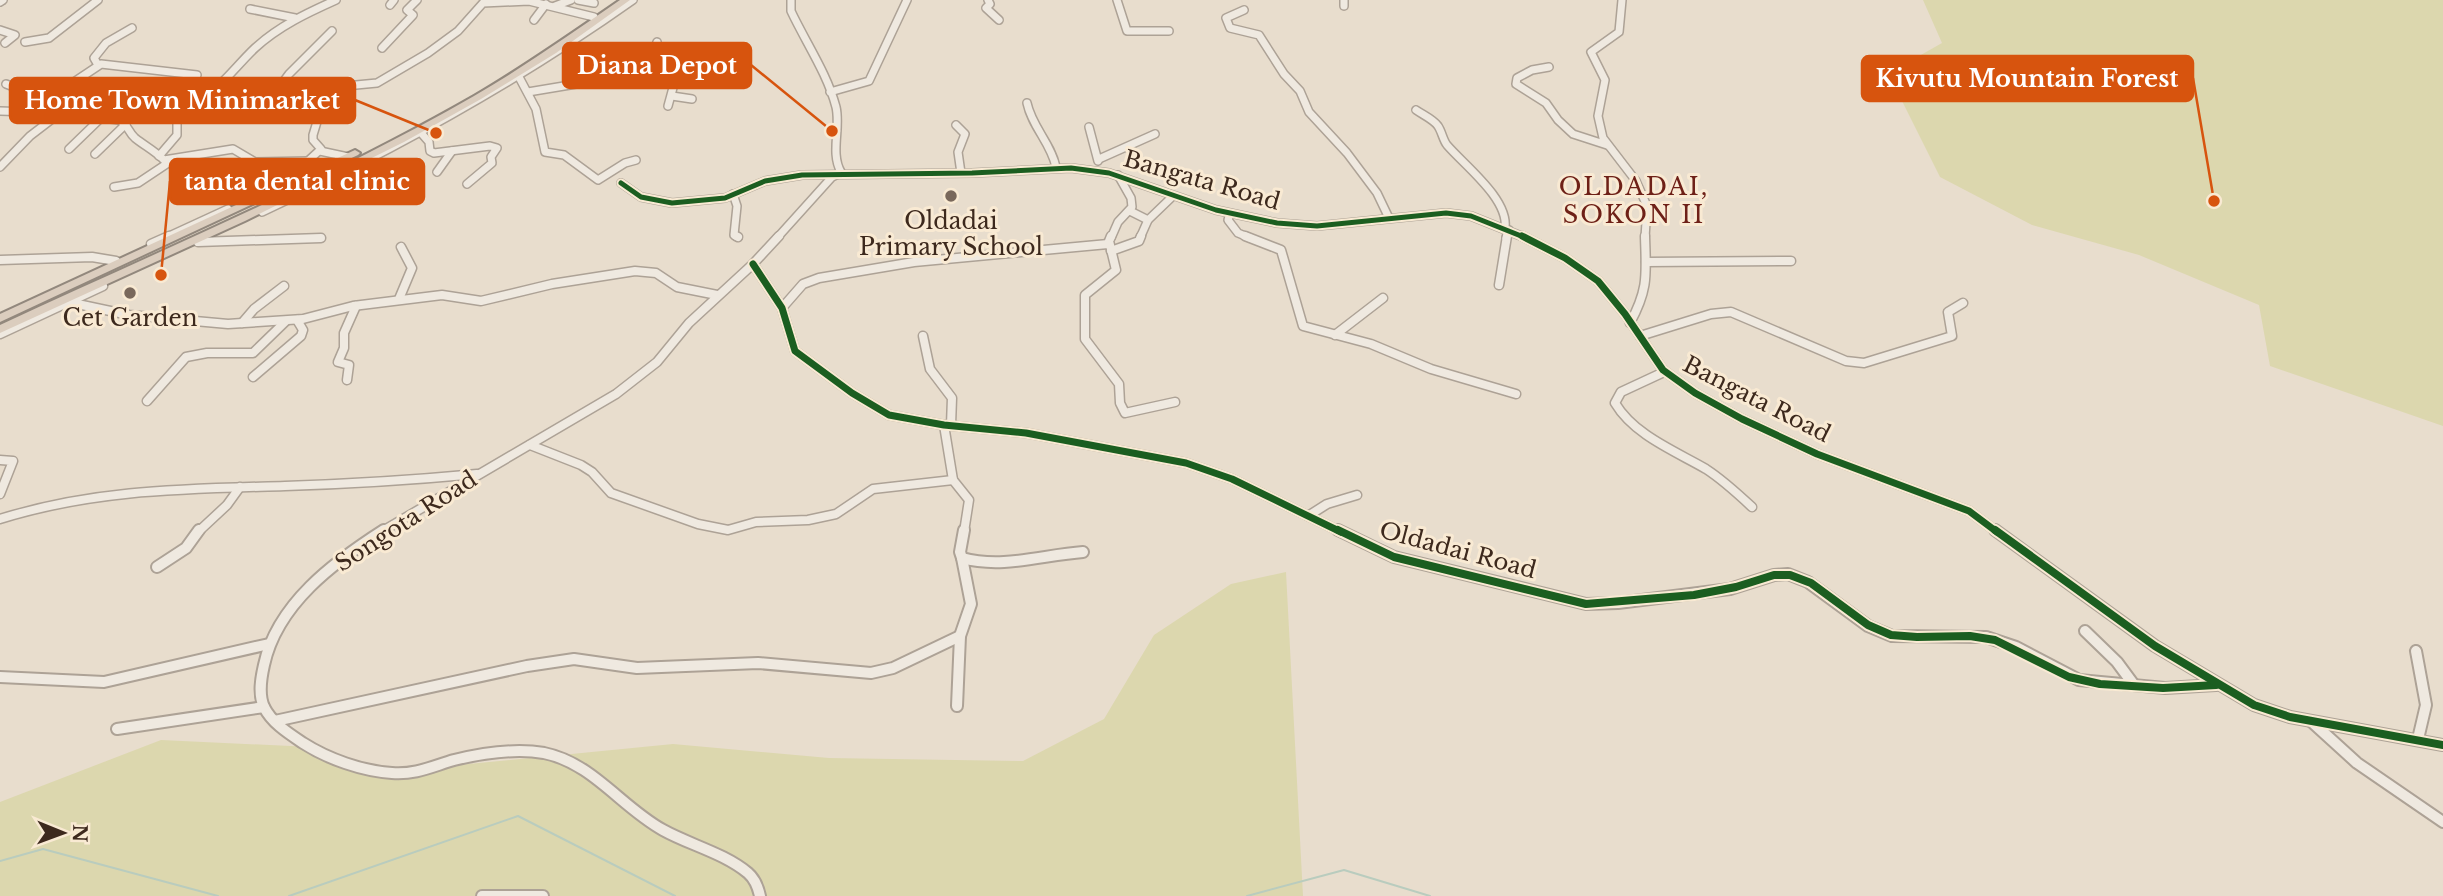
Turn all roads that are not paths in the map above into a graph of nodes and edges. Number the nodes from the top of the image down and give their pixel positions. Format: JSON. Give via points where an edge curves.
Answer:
{"nodes":[{"id":1,"x":98,"y":0,"type":"edge"},
{"id":2,"x":336,"y":0,"type":"edge"},
{"id":3,"x":417,"y":0,"type":"edge"},
{"id":4,"x":571,"y":0,"type":"edge"},
{"id":5,"x":578,"y":0,"type":"edge"},
{"id":6,"x":617,"y":0,"type":"edge"},
{"id":7,"x":626,"y":0,"type":"edge"},
{"id":8,"x":633,"y":0,"type":"edge"},
{"id":9,"x":791,"y":0,"type":"edge"},
{"id":10,"x":907,"y":0,"type":"edge"},
{"id":11,"x":988,"y":0,"type":"edge"},
{"id":12,"x":1117,"y":0,"type":"edge"},
{"id":13,"x":1622,"y":0,"type":"edge"},
{"id":14,"x":483,"y":1,"type":"edge"},
{"id":15,"x":594,"y":3,"type":"dead end"},
{"id":16,"x":546,"y":4,"type":"junction"},
{"id":17,"x":555,"y":6,"type":"junction"},
{"id":18,"x":250,"y":9,"type":"dead end"},
{"id":19,"x":1244,"y":10,"type":"dead end"},
{"id":20,"x":594,"y":17,"type":"junction"},
{"id":21,"x":295,"y":18,"type":"junction"},
{"id":22,"x":534,"y":20,"type":"dead end"},
{"id":23,"x":999,"y":20,"type":"dead end"},
{"id":24,"x":132,"y":29,"type":"dead end"},
{"id":25,"x":0,"y":30,"type":"edge"},
{"id":26,"x":332,"y":31,"type":"dead end"},
{"id":27,"x":1169,"y":32,"type":"dead end"},
{"id":28,"x":25,"y":42,"type":"dead end"},
{"id":29,"x":5,"y":43,"type":"dead end"},
{"id":30,"x":657,"y":43,"type":"dead end"},
{"id":31,"x":382,"y":48,"type":"dead end"},
{"id":32,"x":711,"y":55,"type":"dead end"},
{"id":33,"x":674,"y":64,"type":"junction"},
{"id":34,"x":97,"y":65,"type":"junction"},
{"id":35,"x":1549,"y":67,"type":"dead end"},
{"id":36,"x":649,"y":71,"type":"junction"},
{"id":37,"x":197,"y":75,"type":"dead end"},
{"id":38,"x":519,"y":77,"type":"junction"},
{"id":39,"x":6,"y":84,"type":"dead end"},
{"id":40,"x":345,"y":86,"type":"junction"},
{"id":41,"x":331,"y":88,"type":"junction"},
{"id":42,"x":528,"y":92,"type":"junction"},
{"id":43,"x":830,"y":92,"type":"junction"},
{"id":44,"x":672,"y":96,"type":"junction"},
{"id":45,"x":275,"y":98,"type":"junction"},
{"id":46,"x":692,"y":99,"type":"dead end"},
{"id":47,"x":47,"y":100,"type":"junction"},
{"id":48,"x":204,"y":102,"type":"junction"},
{"id":49,"x":1027,"y":103,"type":"dead end"},
{"id":50,"x":668,"y":106,"type":"dead end"},
{"id":51,"x":1416,"y":110,"type":"dead end"},
{"id":52,"x":0,"y":111,"type":"edge"},
{"id":53,"x":60,"y":113,"type":"junction"},
{"id":54,"x":336,"y":117,"type":"dead end"},
{"id":55,"x":101,"y":118,"type":"junction"},
{"id":56,"x":124,"y":122,"type":"junction"},
{"id":57,"x":177,"y":123,"type":"dead end"},
{"id":58,"x":956,"y":125,"type":"dead end"},
{"id":59,"x":1089,"y":127,"type":"dead end"},
{"id":60,"x":422,"y":134,"type":"junction"},
{"id":61,"x":1155,"y":134,"type":"dead end"},
{"id":62,"x":1607,"y":145,"type":"junction"},
{"id":63,"x":69,"y":149,"type":"dead end"},
{"id":64,"x":320,"y":150,"type":"junction"},
{"id":65,"x":452,"y":151,"type":"junction"},
{"id":66,"x":95,"y":154,"type":"dead end"},
{"id":67,"x":159,"y":156,"type":"junction"},
{"id":68,"x":348,"y":157,"type":"junction"},
{"id":69,"x":1099,"y":159,"type":"junction"},
{"id":70,"x":173,"y":160,"type":"junction"},
{"id":71,"x":636,"y":160,"type":"dead end"},
{"id":72,"x":308,"y":161,"type":"junction"},
{"id":73,"x":0,"y":167,"type":"edge"},
{"id":74,"x":1056,"y":167,"type":"junction"},
{"id":75,"x":1098,"y":170,"type":"junction"},
{"id":76,"x":437,"y":172,"type":"dead end"},
{"id":77,"x":844,"y":173,"type":"junction"},
{"id":78,"x":961,"y":173,"type":"junction"},
{"id":79,"x":310,"y":175,"type":"junction"},
{"id":80,"x":1118,"y":175,"type":"junction"},
{"id":81,"x":621,"y":183,"type":"dead end"},
{"id":82,"x":467,"y":184,"type":"dead end"},
{"id":83,"x":114,"y":187,"type":"dead end"},
{"id":84,"x":733,"y":194,"type":"junction"},
{"id":85,"x":1172,"y":196,"type":"junction"},
{"id":86,"x":253,"y":201,"type":"junction"},
{"id":87,"x":1130,"y":211,"type":"junction"},
{"id":88,"x":1230,"y":213,"type":"junction"},
{"id":89,"x":1388,"y":216,"type":"junction"},
{"id":90,"x":1148,"y":220,"type":"junction"},
{"id":91,"x":1507,"y":229,"type":"junction"},
{"id":92,"x":320,"y":237,"type":"dead end"},
{"id":93,"x":738,"y":237,"type":"dead end"},
{"id":94,"x":198,"y":242,"type":"junction"},
{"id":95,"x":401,"y":247,"type":"dead end"},
{"id":96,"x":1110,"y":248,"type":"junction"},
{"id":97,"x":0,"y":260,"type":"edge"},
{"id":98,"x":116,"y":261,"type":"junction"},
{"id":99,"x":1791,"y":261,"type":"dead end"},
{"id":100,"x":1646,"y":262,"type":"junction"},
{"id":101,"x":753,"y":264,"type":"junction"},
{"id":102,"x":1499,"y":285,"type":"dead end"},
{"id":103,"x":284,"y":286,"type":"dead end"},
{"id":104,"x":717,"y":295,"type":"junction"},
{"id":105,"x":1383,"y":298,"type":"dead end"},
{"id":106,"x":399,"y":299,"type":"junction"},
{"id":107,"x":68,"y":302,"type":"junction"},
{"id":108,"x":1963,"y":303,"type":"dead end"},
{"id":109,"x":356,"y":306,"type":"junction"},
{"id":110,"x":782,"y":307,"type":"junction"},
{"id":111,"x":0,"y":316,"type":"edge"},
{"id":112,"x":297,"y":320,"type":"junction"},
{"id":113,"x":286,"y":321,"type":"junction"},
{"id":114,"x":242,"y":323,"type":"junction"},
{"id":115,"x":1630,"y":323,"type":"junction"},
{"id":116,"x":0,"y":331,"type":"edge"},
{"id":117,"x":1335,"y":335,"type":"junction"},
{"id":118,"x":923,"y":336,"type":"dead end"},
{"id":119,"x":1640,"y":336,"type":"junction"},
{"id":120,"x":1664,"y":372,"type":"junction"},
{"id":121,"x":253,"y":377,"type":"dead end"},
{"id":122,"x":347,"y":380,"type":"dead end"},
{"id":123,"x":1516,"y":394,"type":"dead end"},
{"id":124,"x":147,"y":401,"type":"dead end"},
{"id":125,"x":1175,"y":402,"type":"dead end"},
{"id":126,"x":948,"y":425,"type":"junction"},
{"id":127,"x":530,"y":445,"type":"junction"},
{"id":128,"x":0,"y":460,"type":"edge"},
{"id":129,"x":480,"y":474,"type":"junction"},
{"id":130,"x":953,"y":480,"type":"junction"},
{"id":131,"x":240,"y":487,"type":"junction"},
{"id":132,"x":0,"y":494,"type":"edge"},
{"id":133,"x":1357,"y":495,"type":"dead end"},
{"id":134,"x":1752,"y":507,"type":"dead end"},
{"id":135,"x":1308,"y":516,"type":"junction"},
{"id":136,"x":0,"y":519,"type":"edge"},
{"id":137,"x":1083,"y":552,"type":"dead end"},
{"id":138,"x":962,"y":558,"type":"junction"},
{"id":139,"x":157,"y":567,"type":"dead end"},
{"id":140,"x":2085,"y":631,"type":"dead end"},
{"id":141,"x":960,"y":636,"type":"junction"},
{"id":142,"x":269,"y":644,"type":"junction"},
{"id":143,"x":2416,"y":651,"type":"dead end"},
{"id":144,"x":0,"y":677,"type":"edge"},
{"id":145,"x":2134,"y":685,"type":"junction"},
{"id":146,"x":2217,"y":685,"type":"junction"},
{"id":147,"x":957,"y":706,"type":"dead end"},
{"id":148,"x":264,"y":707,"type":"junction"},
{"id":149,"x":275,"y":722,"type":"junction"},
{"id":150,"x":2312,"y":722,"type":"junction"},
{"id":151,"x":117,"y":729,"type":"dead end"},
{"id":152,"x":2418,"y":739,"type":"junction"},
{"id":153,"x":2443,"y":745,"type":"edge"},
{"id":154,"x":2443,"y":822,"type":"edge"},
{"id":155,"x":482,"y":896,"type":"edge"},
{"id":156,"x":542,"y":896,"type":"edge"},
{"id":157,"x":760,"y":896,"type":"edge"}],
"edges":[{"from":1,"to":28,"type":"street","via":[[49,38]]},
{"from":2,"to":21,"type":"street"},
{"from":3,"to":31,"type":"street","via":[[407,10],[413,15]]},
{"from":4,"to":17,"type":"street"},
{"from":5,"to":15,"type":"street"},
{"from":6,"to":20,"type":"highway"},
{"from":7,"to":116,"type":"highway","via":[[553,51],[434,122]]},
{"from":8,"to":38,"type":"street"},
{"from":9,"to":43,"type":"street","via":[[791,11]]},
{"from":10,"to":43,"type":"street","via":[[869,81]]},
{"from":11,"to":23,"type":"street","via":[[986,9]]},
{"from":12,"to":27,"type":"street","via":[[1127,31]]},
{"from":13,"to":62,"type":"street","via":[[1619,32],[1591,52],[1605,80],[1598,120]]},
{"from":14,"to":16,"type":"street"},
{"from":14,"to":40,"type":"street","via":[[458,31],[418,60],[377,83]]},
{"from":16,"to":17,"type":"street"},
{"from":16,"to":22,"type":"street"},
{"from":17,"to":20,"type":"street"},
{"from":18,"to":21,"type":"street"},
{"from":19,"to":89,"type":"street","via":[[1226,18],[1230,28],[1259,35],[1300,91],[1309,112],[1377,193]]},
{"from":20,"to":68,"type":"highway","via":[[479,89]]},
{"from":21,"to":48,"type":"street","via":[[255,48]]},
{"from":24,"to":34,"type":"street","via":[[98,50],[93,58]]},
{"from":25,"to":29,"type":"street","via":[[15,35]]},
{"from":26,"to":45,"type":"street","via":[[272,94]]},
{"from":30,"to":36,"type":"street"},
{"from":32,"to":33,"type":"street"},
{"from":33,"to":36,"type":"street"},
{"from":33,"to":44,"type":"street","via":[[677,73]]},
{"from":34,"to":37,"type":"street"},
{"from":34,"to":47,"type":"street"},
{"from":35,"to":62,"type":"street","via":[[1526,73],[1516,84],[1546,103],[1573,134]]},
{"from":36,"to":42,"type":"street"},
{"from":38,"to":42,"type":"street"},
{"from":38,"to":60,"type":"street"},
{"from":39,"to":47,"type":"street"},
{"from":40,"to":41,"type":"street"},
{"from":40,"to":54,"type":"street"},
{"from":41,"to":45,"type":"street"},
{"from":41,"to":64,"type":"street","via":[[313,135]]},
{"from":42,"to":71,"type":"street","via":[[545,152],[564,155],[598,180],[624,161]]},
{"from":43,"to":77,"type":"street","via":[[838,115],[837,163]]},
{"from":44,"to":46,"type":"street"},
{"from":44,"to":50,"type":"street"},
{"from":45,"to":48,"type":"street"},
{"from":47,"to":53,"type":"street","via":[[62,105]]},
{"from":48,"to":56,"type":"street"},
{"from":49,"to":74,"type":"street","via":[[1032,122],[1054,151]]},
{"from":51,"to":91,"type":"street","via":[[1437,124],[1446,145],[1470,166],[1500,206]]},
{"from":52,"to":53,"type":"street"},
{"from":53,"to":55,"type":"street"},
{"from":53,"to":73,"type":"street"},
{"from":55,"to":56,"type":"street"},
{"from":55,"to":63,"type":"street"},
{"from":56,"to":66,"type":"street"},
{"from":56,"to":67,"type":"street","via":[[134,137]]},
{"from":57,"to":67,"type":"street","via":[[177,135]]},
{"from":58,"to":78,"type":"street","via":[[965,134],[958,152]]},
{"from":59,"to":69,"type":"street"},
{"from":60,"to":65,"type":"street","via":[[431,153]]},
{"from":60,"to":94,"type":"street"},
{"from":61,"to":69,"type":"street"},
{"from":62,"to":100,"type":"street","via":[[1646,201]]},
{"from":64,"to":68,"type":"street"},
{"from":64,"to":72,"type":"street"},
{"from":65,"to":76,"type":"street"},
{"from":65,"to":82,"type":"street","via":[[497,148],[492,163]]},
{"from":67,"to":70,"type":"street"},
{"from":68,"to":79,"type":"highway"},
{"from":69,"to":75,"type":"street"},
{"from":70,"to":72,"type":"street","via":[[233,149],[256,162]]},
{"from":70,"to":83,"type":"street","via":[[137,183]]},
{"from":72,"to":79,"type":"street"},
{"from":74,"to":75,"type":"street","name":"Bangata Road"},
{"from":74,"to":78,"type":"street","name":"Bangata Road"},
{"from":75,"to":80,"type":"street","name":"Bangata Road"},
{"from":77,"to":78,"type":"street","name":"Bangata Road"},
{"from":77,"to":84,"type":"street","name":"Bangata Road","via":[[774,178]]},
{"from":77,"to":101,"type":"street","name":"Songota Road","via":[[832,177]]},
{"from":79,"to":86,"type":"highway"},
{"from":80,"to":85,"type":"street","name":"Bangata Road"},
{"from":80,"to":87,"type":"street","via":[[1131,198]]},
{"from":81,"to":84,"type":"street","name":"Bangata Road","via":[[626,190],[660,202]]},
{"from":84,"to":93,"type":"street","via":[[739,207],[733,228]]},
{"from":85,"to":88,"type":"street","name":"Bangata Road"},
{"from":85,"to":90,"type":"street"},
{"from":86,"to":98,"type":"street","via":[[210,216]]},
{"from":86,"to":111,"type":"highway"},
{"from":87,"to":90,"type":"street"},
{"from":87,"to":96,"type":"street","via":[[1118,222]]},
{"from":88,"to":89,"type":"street","name":"Bangata Road","via":[[1306,226]]},
{"from":88,"to":117,"type":"street","via":[[1227,220],[1238,233],[1281,250],[1303,326]]},
{"from":89,"to":91,"type":"street","name":"Bangata Road","via":[[1460,215]]},
{"from":90,"to":96,"type":"street","via":[[1139,241]]},
{"from":91,"to":102,"type":"street"},
{"from":91,"to":115,"type":"street","name":"Bangata Road","via":[[1593,276]]},
{"from":92,"to":94,"type":"street"},
{"from":94,"to":107,"type":"street"},
{"from":95,"to":106,"type":"street","via":[[412,268]]},
{"from":96,"to":110,"type":"street","via":[[914,262],[819,278],[803,284]]},
{"from":96,"to":125,"type":"street","via":[[1116,270],[1108,281],[1085,295],[1085,339],[1119,384],[1125,413]]},
{"from":97,"to":98,"type":"street","via":[[92,257]]},
{"from":98,"to":111,"type":"street"},
{"from":99,"to":100,"type":"street"},
{"from":100,"to":115,"type":"street","via":[[1646,286]]},
{"from":101,"to":104,"type":"street","name":"Songota Road"},
{"from":101,"to":110,"type":"street","name":"Oldadai Road"},
{"from":103,"to":114,"type":"street"},
{"from":104,"to":106,"type":"street","via":[[677,287],[656,273],[635,271],[481,301],[442,295]]},
{"from":104,"to":127,"type":"street","name":"Songota Road","via":[[645,374]]},
{"from":105,"to":117,"type":"street"},
{"from":106,"to":109,"type":"street"},
{"from":107,"to":114,"type":"street","via":[[186,322]]},
{"from":107,"to":116,"type":"street"},
{"from":108,"to":119,"type":"street","via":[[1948,312],[1952,336],[1864,363],[1846,360],[1731,312]]},
{"from":109,"to":112,"type":"street"},
{"from":109,"to":122,"type":"street","via":[[338,362],[349,365]]},
{"from":110,"to":126,"type":"street","name":"Oldadai Road","via":[[795,351],[820,371],[889,415]]},
{"from":112,"to":113,"type":"street"},
{"from":112,"to":121,"type":"street","via":[[301,335]]},
{"from":113,"to":114,"type":"street"},
{"from":113,"to":124,"type":"street","via":[[255,352],[184,358]]},
{"from":115,"to":119,"type":"street","name":"Bangata Road"},
{"from":117,"to":123,"type":"street"},
{"from":118,"to":126,"type":"street","via":[[930,369],[952,398]]},
{"from":119,"to":120,"type":"street","name":"Bangata Road"},
{"from":120,"to":134,"type":"street","via":[[1621,393],[1617,408],[1672,452],[1726,483]]},
{"from":120,"to":146,"type":"street","name":"Bangata Road","via":[[1816,452],[1969,511],[2155,646]]},
{"from":126,"to":130,"type":"street"},
{"from":126,"to":135,"type":"street","name":"Oldadai Road","via":[[1026,433],[1186,463],[1232,479]]},
{"from":127,"to":129,"type":"street","name":"Songota Road"},
{"from":127,"to":130,"type":"street","via":[[588,469],[611,494],[724,530],[820,518],[843,511],[873,489]]},
{"from":128,"to":132,"type":"street","via":[[13,461]]},
{"from":129,"to":131,"type":"street"},
{"from":129,"to":142,"type":"street","name":"Songota Road","via":[[345,556],[307,592]]},
{"from":130,"to":138,"type":"street","via":[[969,504]]},
{"from":131,"to":136,"type":"street","via":[[90,496]]},
{"from":131,"to":139,"type":"street","via":[[186,548]]},
{"from":133,"to":135,"type":"street","via":[[1327,504]]},
{"from":135,"to":145,"type":"street","name":"Oldadai Road","via":[[1394,557],[1586,604],[1730,589],[1774,575],[1797,576],[1881,632],[1912,638],[1986,637],[2016,647],[2079,680]]},
{"from":137,"to":138,"type":"street","via":[[1017,563]]},
{"from":138,"to":141,"type":"street","via":[[971,604]]},
{"from":140,"to":145,"type":"street"},
{"from":141,"to":147,"type":"street"},
{"from":141,"to":149,"type":"street","via":[[893,668],[871,673],[758,663],[637,668],[574,659]]},
{"from":142,"to":144,"type":"street","via":[[104,682]]},
{"from":142,"to":148,"type":"street","name":"Songota Road","via":[[260,687]]},
{"from":143,"to":152,"type":"street","via":[[2426,705]]},
{"from":145,"to":146,"type":"street","name":"Oldadai Road"},
{"from":146,"to":150,"type":"street","name":"Bangata Road","via":[[2271,712]]},
{"from":148,"to":149,"type":"street"},
{"from":148,"to":151,"type":"street"},
{"from":149,"to":157,"type":"street","via":[[292,738],[353,765],[387,772],[408,773],[498,752],[554,755],[607,785],[652,823],[737,866],[751,876]]},
{"from":150,"to":152,"type":"street","name":"Bangata Road"},
{"from":150,"to":154,"type":"street","via":[[2369,772]]},
{"from":152,"to":153,"type":"street","name":"Bangata Road"},
{"from":155,"to":156,"type":"street"}]}
